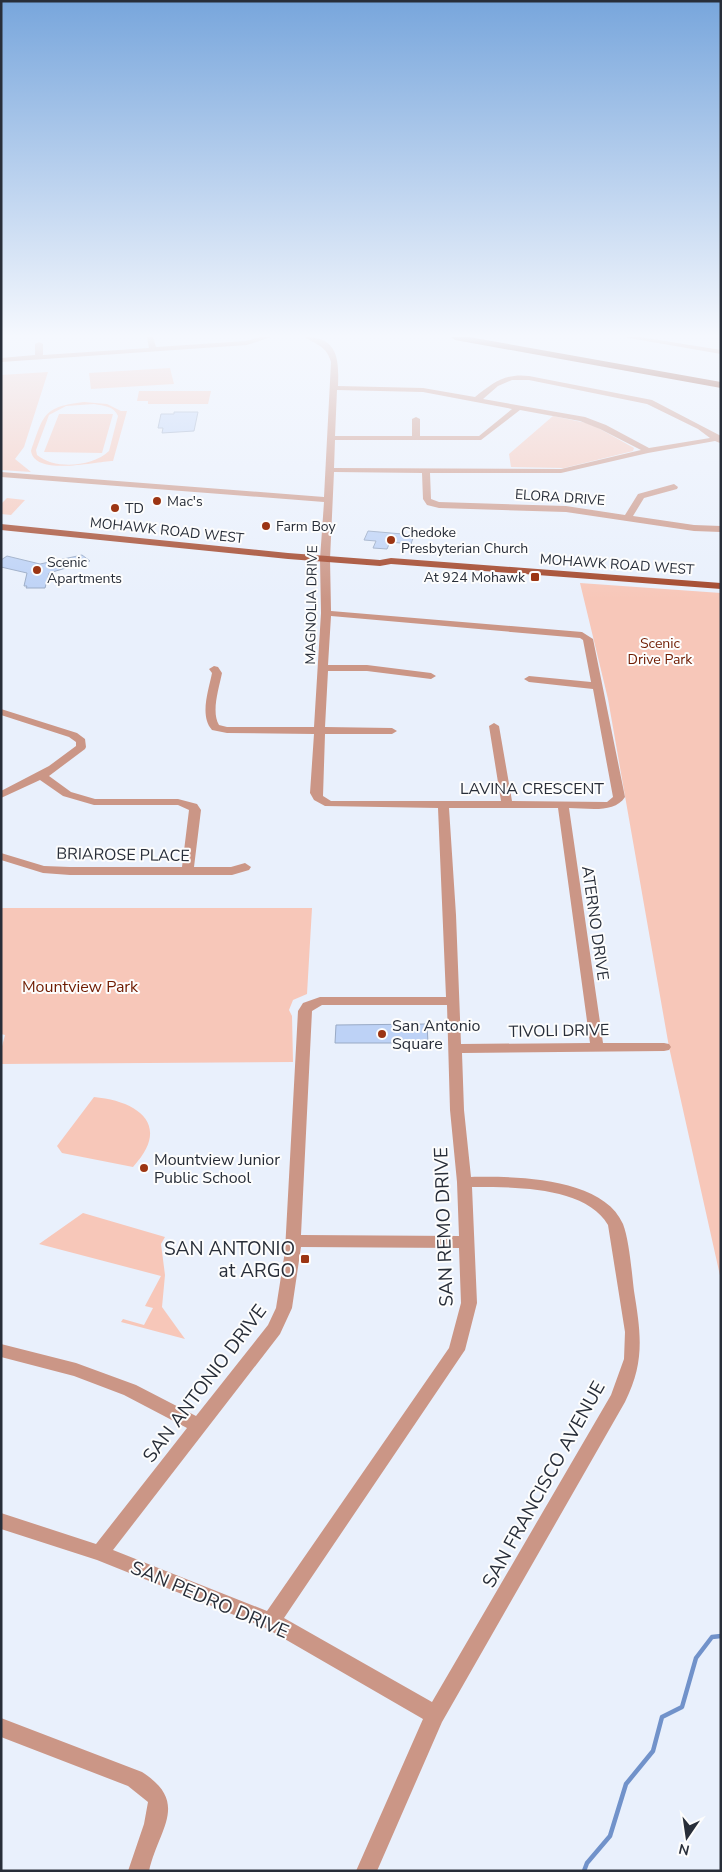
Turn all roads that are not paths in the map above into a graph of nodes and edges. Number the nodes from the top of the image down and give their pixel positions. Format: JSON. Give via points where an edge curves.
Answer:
{"nodes":[{"id":1,"x":332,"y":424,"type":"edge"},
{"id":2,"x":416,"y":424,"type":"edge"},
{"id":3,"x":498,"y":424,"type":"edge"},
{"id":4,"x":599,"y":424,"type":"edge"},
{"id":5,"x":696,"y":424,"type":"edge"},
{"id":6,"x":332,"y":438,"type":"junction"},
{"id":7,"x":416,"y":438,"type":"junction"},
{"id":8,"x":720,"y":439,"type":"edge"},
{"id":9,"x":648,"y":451,"type":"junction"},
{"id":10,"x":331,"y":470,"type":"junction"},
{"id":11,"x":426,"y":470,"type":"junction"},
{"id":12,"x":1,"y":474,"type":"edge"},
{"id":13,"x":674,"y":487,"type":"dead end"},
{"id":14,"x":328,"y":500,"type":"junction"},
{"id":15,"x":628,"y":518,"type":"junction"},
{"id":16,"x":1,"y":522,"type":"edge"},
{"id":17,"x":1,"y":527,"type":"edge"},
{"id":18,"x":721,"y":529,"type":"edge"},
{"id":19,"x":116,"y":534,"type":"junction"},
{"id":20,"x":97,"y":537,"type":"junction"},
{"id":21,"x":325,"y":556,"type":"junction"},
{"id":22,"x":721,"y":586,"type":"edge"},
{"id":23,"x":326,"y":613,"type":"junction"},
{"id":24,"x":323,"y":668,"type":"junction"},
{"id":25,"x":214,"y":669,"type":"dead end"},
{"id":26,"x":431,"y":676,"type":"dead end"},
{"id":27,"x":529,"y":679,"type":"dead end"},
{"id":28,"x":596,"y":686,"type":"junction"},
{"id":29,"x":1,"y":712,"type":"edge"},
{"id":30,"x":494,"y":726,"type":"dead end"},
{"id":31,"x":320,"y":731,"type":"junction"},
{"id":32,"x":392,"y":731,"type":"dead end"},
{"id":33,"x":42,"y":776,"type":"junction"},
{"id":34,"x":1,"y":794,"type":"edge"},
{"id":35,"x":318,"y":798,"type":"joint"},
{"id":36,"x":442,"y":804,"type":"junction"},
{"id":37,"x":506,"y":804,"type":"junction"},
{"id":38,"x":563,"y":804,"type":"junction"},
{"id":39,"x":1,"y":856,"type":"edge"},
{"id":40,"x":245,"y":867,"type":"dead end"},
{"id":41,"x":188,"y":871,"type":"junction"},
{"id":42,"x":453,"y":1000,"type":"junction"},
{"id":43,"x":597,"y":1047,"type":"junction"},
{"id":44,"x":664,"y":1047,"type":"dead end"},
{"id":45,"x":455,"y":1049,"type":"junction"},
{"id":46,"x":464,"y":1182,"type":"junction"},
{"id":47,"x":294,"y":1242,"type":"junction"},
{"id":48,"x":467,"y":1242,"type":"junction"},
{"id":49,"x":1,"y":1350,"type":"edge"},
{"id":50,"x":199,"y":1426,"type":"junction"},
{"id":51,"x":1,"y":1521,"type":"edge"},
{"id":52,"x":100,"y":1553,"type":"junction"},
{"id":53,"x":271,"y":1621,"type":"junction"},
{"id":54,"x":435,"y":1715,"type":"junction"},
{"id":55,"x":1,"y":1727,"type":"edge"},
{"id":56,"x":138,"y":1871,"type":"edge"},
{"id":57,"x":366,"y":1871,"type":"edge"}],
"edges":[{"from":1,"to":6,"type":"street","name":"MAGNOLIA DRIVE"},
{"from":2,"to":7,"type":"street"},
{"from":3,"to":7,"type":"street","via":[[481,438]]},
{"from":4,"to":9,"type":"street"},
{"from":5,"to":8,"type":"street"},
{"from":6,"to":7,"type":"street"},
{"from":6,"to":10,"type":"street","name":"MAGNOLIA DRIVE"},
{"from":8,"to":9,"type":"street"},
{"from":9,"to":11,"type":"street","via":[[561,470]]},
{"from":10,"to":11,"type":"street"},
{"from":10,"to":14,"type":"street","name":"MAGNOLIA DRIVE"},
{"from":11,"to":15,"type":"street","name":"ELORA DRIVE","via":[[430,503],[566,509]]},
{"from":12,"to":14,"type":"street"},
{"from":13,"to":15,"type":"street","via":[[642,496]]},
{"from":14,"to":21,"type":"street","name":"MAGNOLIA DRIVE"},
{"from":15,"to":18,"type":"street","name":"ELORA DRIVE"},
{"from":16,"to":19,"type":"main road","name":"MOHAWK ROAD WEST"},
{"from":17,"to":20,"type":"main road","name":"MOHAWK ROAD WEST"},
{"from":19,"to":20,"type":"main road"},
{"from":19,"to":21,"type":"main road","name":"MOHAWK ROAD WEST"},
{"from":20,"to":21,"type":"main road","name":"MOHAWK ROAD WEST"},
{"from":21,"to":22,"type":"main road","name":"MOHAWK ROAD WEST","via":[[380,563],[391,561]]},
{"from":21,"to":23,"type":"street","name":"MAGNOLIA DRIVE"},
{"from":23,"to":24,"type":"street","name":"MAGNOLIA DRIVE"},
{"from":23,"to":28,"type":"street","name":"LAVINA CRESCENT","via":[[582,635],[588,639]]},
{"from":24,"to":26,"type":"street","via":[[367,668]]},
{"from":24,"to":31,"type":"street","name":"MAGNOLIA DRIVE"},
{"from":25,"to":31,"type":"street","via":[[217,673],[210,716],[217,728]]},
{"from":27,"to":28,"type":"street"},
{"from":28,"to":38,"type":"street","name":"LAVINA CRESCENT","via":[[619,797],[610,805]]},
{"from":29,"to":33,"type":"street","via":[[72,735],[81,741],[82,747],[71,757]]},
{"from":30,"to":37,"type":"street"},
{"from":31,"to":32,"type":"street"},
{"from":31,"to":35,"type":"street","name":"MAGNOLIA DRIVE"},
{"from":33,"to":34,"type":"street"},
{"from":33,"to":41,"type":"street","via":[[67,794],[94,802],[178,802],[193,806]]},
{"from":35,"to":36,"type":"street","name":"LAVINA CRESCENT","via":[[329,804]]},
{"from":36,"to":37,"type":"street","name":"LAVINA CRESCENT"},
{"from":36,"to":42,"type":"street","name":"SAN REMO DRIVE"},
{"from":37,"to":38,"type":"street","name":"LAVINA CRESCENT"},
{"from":38,"to":43,"type":"street","name":"ATERNO DRIVE"},
{"from":39,"to":41,"type":"street","name":"BRIAROSE PLACE","via":[[43,869]]},
{"from":40,"to":41,"type":"street","name":"BRIAROSE PLACE"},
{"from":42,"to":45,"type":"street","name":"SAN REMO DRIVE"},
{"from":42,"to":47,"type":"street","name":"SAN ANTONIO DRIVE","via":[[320,1002],[308,1006],[305,1011]]},
{"from":43,"to":44,"type":"street","name":"TIVOLI DRIVE"},
{"from":43,"to":45,"type":"street","name":"TIVOLI DRIVE"},
{"from":45,"to":46,"type":"street","name":"SAN REMO DRIVE"},
{"from":46,"to":48,"type":"street","name":"SAN REMO DRIVE"},
{"from":46,"to":54,"type":"street","name":"SAN FRANCISCO AVENUE","via":[[530,1182],[552,1186],[571,1191],[609,1212],[616,1225],[632,1317],[633,1349],[619,1397]]},
{"from":47,"to":48,"type":"street"},
{"from":47,"to":50,"type":"street","name":"SAN ANTONIO DRIVE","via":[[284,1308],[274,1329]]},
{"from":48,"to":53,"type":"street","name":"SAN REMO DRIVE","via":[[469,1303],[457,1350]]},
{"from":49,"to":50,"type":"street","via":[[76,1370],[122,1387]]},
{"from":50,"to":52,"type":"street","name":"SAN ANTONIO DRIVE"},
{"from":51,"to":52,"type":"street","name":"SAN PEDRO DRIVE"},
{"from":52,"to":53,"type":"street","name":"SAN PEDRO DRIVE"},
{"from":53,"to":54,"type":"street","name":"SAN PEDRO DRIVE"},
{"from":54,"to":57,"type":"street","name":"SAN FRANCISCO AVENUE"},
{"from":55,"to":56,"type":"street","via":[[136,1779],[149,1788],[158,1801],[158,1811]]}]}
